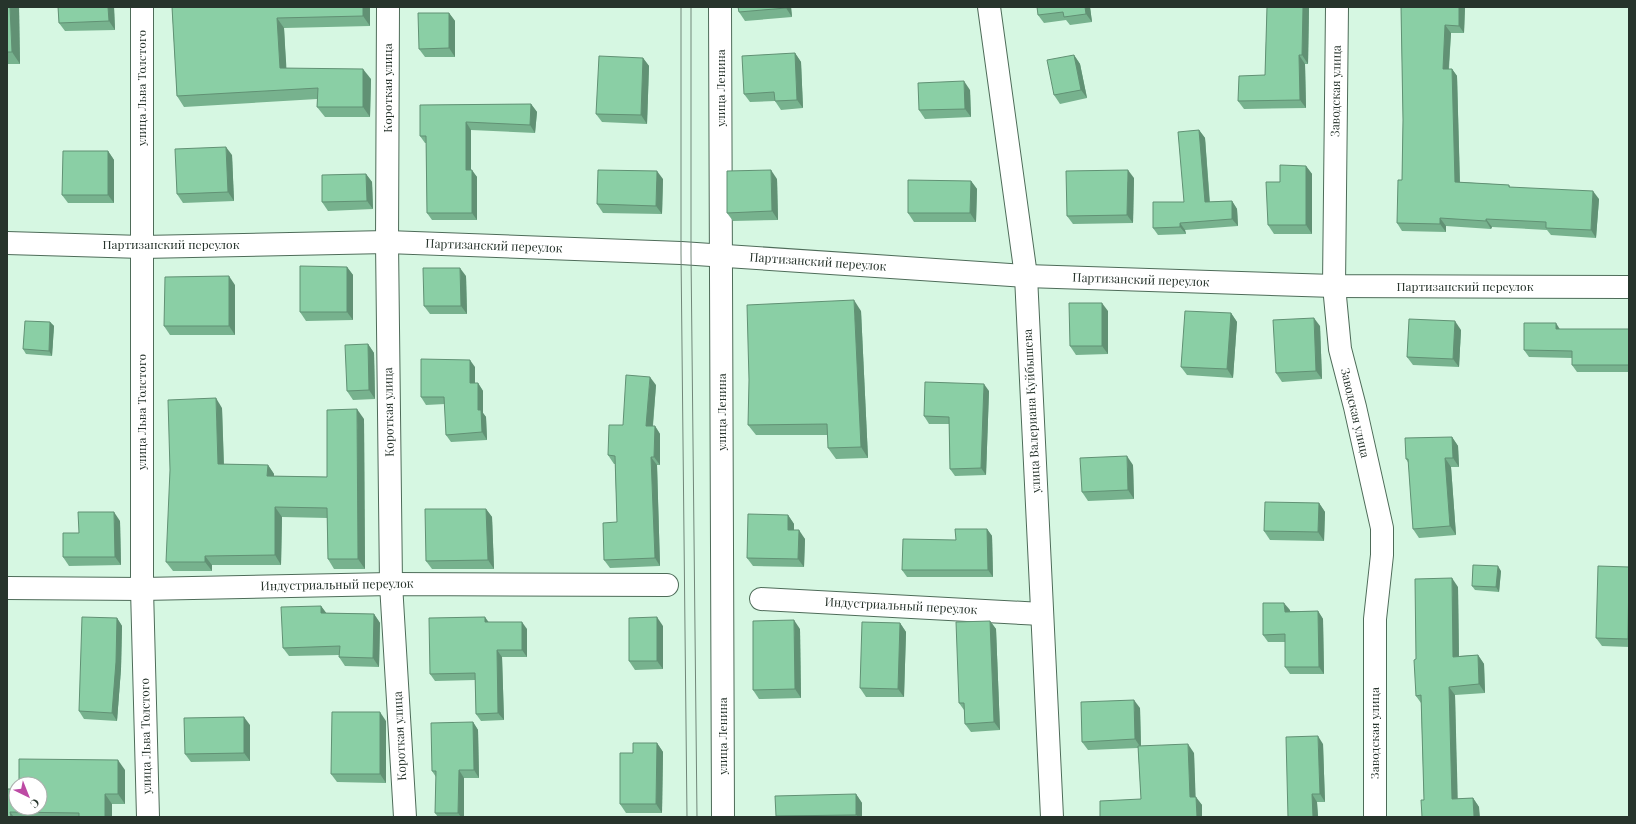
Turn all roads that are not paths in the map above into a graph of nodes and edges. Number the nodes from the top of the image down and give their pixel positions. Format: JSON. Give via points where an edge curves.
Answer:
{"nodes":[{"id":1,"x":142,"y":7,"type":"edge"},
{"id":2,"x":388,"y":7,"type":"edge"},
{"id":3,"x":720,"y":7,"type":"edge"},
{"id":4,"x":989,"y":7,"type":"edge"},
{"id":5,"x":1337,"y":7,"type":"edge"},
{"id":6,"x":387,"y":242,"type":"junction"},
{"id":7,"x":7,"y":243,"type":"edge"},
{"id":8,"x":142,"y":247,"type":"junction"},
{"id":9,"x":721,"y":256,"type":"junction"},
{"id":10,"x":1026,"y":276,"type":"junction"},
{"id":11,"x":1334,"y":286,"type":"junction"},
{"id":12,"x":1629,"y":287,"type":"edge"},
{"id":13,"x":391,"y":584,"type":"junction"},
{"id":14,"x":667,"y":585,"type":"dead end"},
{"id":15,"x":7,"y":588,"type":"edge"},
{"id":16,"x":142,"y":589,"type":"junction"},
{"id":17,"x":761,"y":599,"type":"dead end"},
{"id":18,"x":1042,"y":614,"type":"junction"},
{"id":19,"x":148,"y":817,"type":"edge"},
{"id":20,"x":405,"y":817,"type":"edge"},
{"id":21,"x":723,"y":817,"type":"edge"},
{"id":22,"x":1052,"y":817,"type":"edge"},
{"id":23,"x":1375,"y":817,"type":"edge"}],
"edges":[{"from":1,"to":8,"type":"street","name":"улица Льва Толстого"},
{"from":2,"to":6,"type":"street","name":"Короткая улица"},
{"from":3,"to":9,"type":"street","name":"улица Ленина"},
{"from":4,"to":10,"type":"street","name":"улица Валериана Куйбышева"},
{"from":5,"to":11,"type":"street","name":"Заводская улица"},
{"from":6,"to":8,"type":"street","name":"Партизанский переулок"},
{"from":6,"to":9,"type":"street","name":"Партизанский переулок"},
{"from":6,"to":13,"type":"street","name":"Короткая улица"},
{"from":7,"to":8,"type":"street","name":"Партизанский переулок"},
{"from":8,"to":16,"type":"street","name":"улица Льва Толстого"},
{"from":9,"to":10,"type":"street","name":"Партизанский переулок"},
{"from":9,"to":21,"type":"street","name":"улица Ленина"},
{"from":10,"to":11,"type":"street","name":"Партизанский переулок"},
{"from":10,"to":18,"type":"street","name":"улица Валериана Куйбышева"},
{"from":11,"to":12,"type":"street","name":"Партизанский переулок"},
{"from":11,"to":23,"type":"street","name":"Заводская улица","via":[[1340,349],[1382,528],[1382,555],[1375,619]]},
{"from":13,"to":14,"type":"street","name":"Индустриальный переулок"},
{"from":13,"to":16,"type":"street","name":"Индустриальный переулок"},
{"from":13,"to":20,"type":"street","name":"Короткая улица"},
{"from":15,"to":16,"type":"street","name":"Индустриальный переулок"},
{"from":16,"to":19,"type":"street","name":"улица Льва Толстого"},
{"from":17,"to":18,"type":"street","name":"Индустриальный переулок"},
{"from":18,"to":22,"type":"street","name":"улица Валериана Куйбышева"}]}
